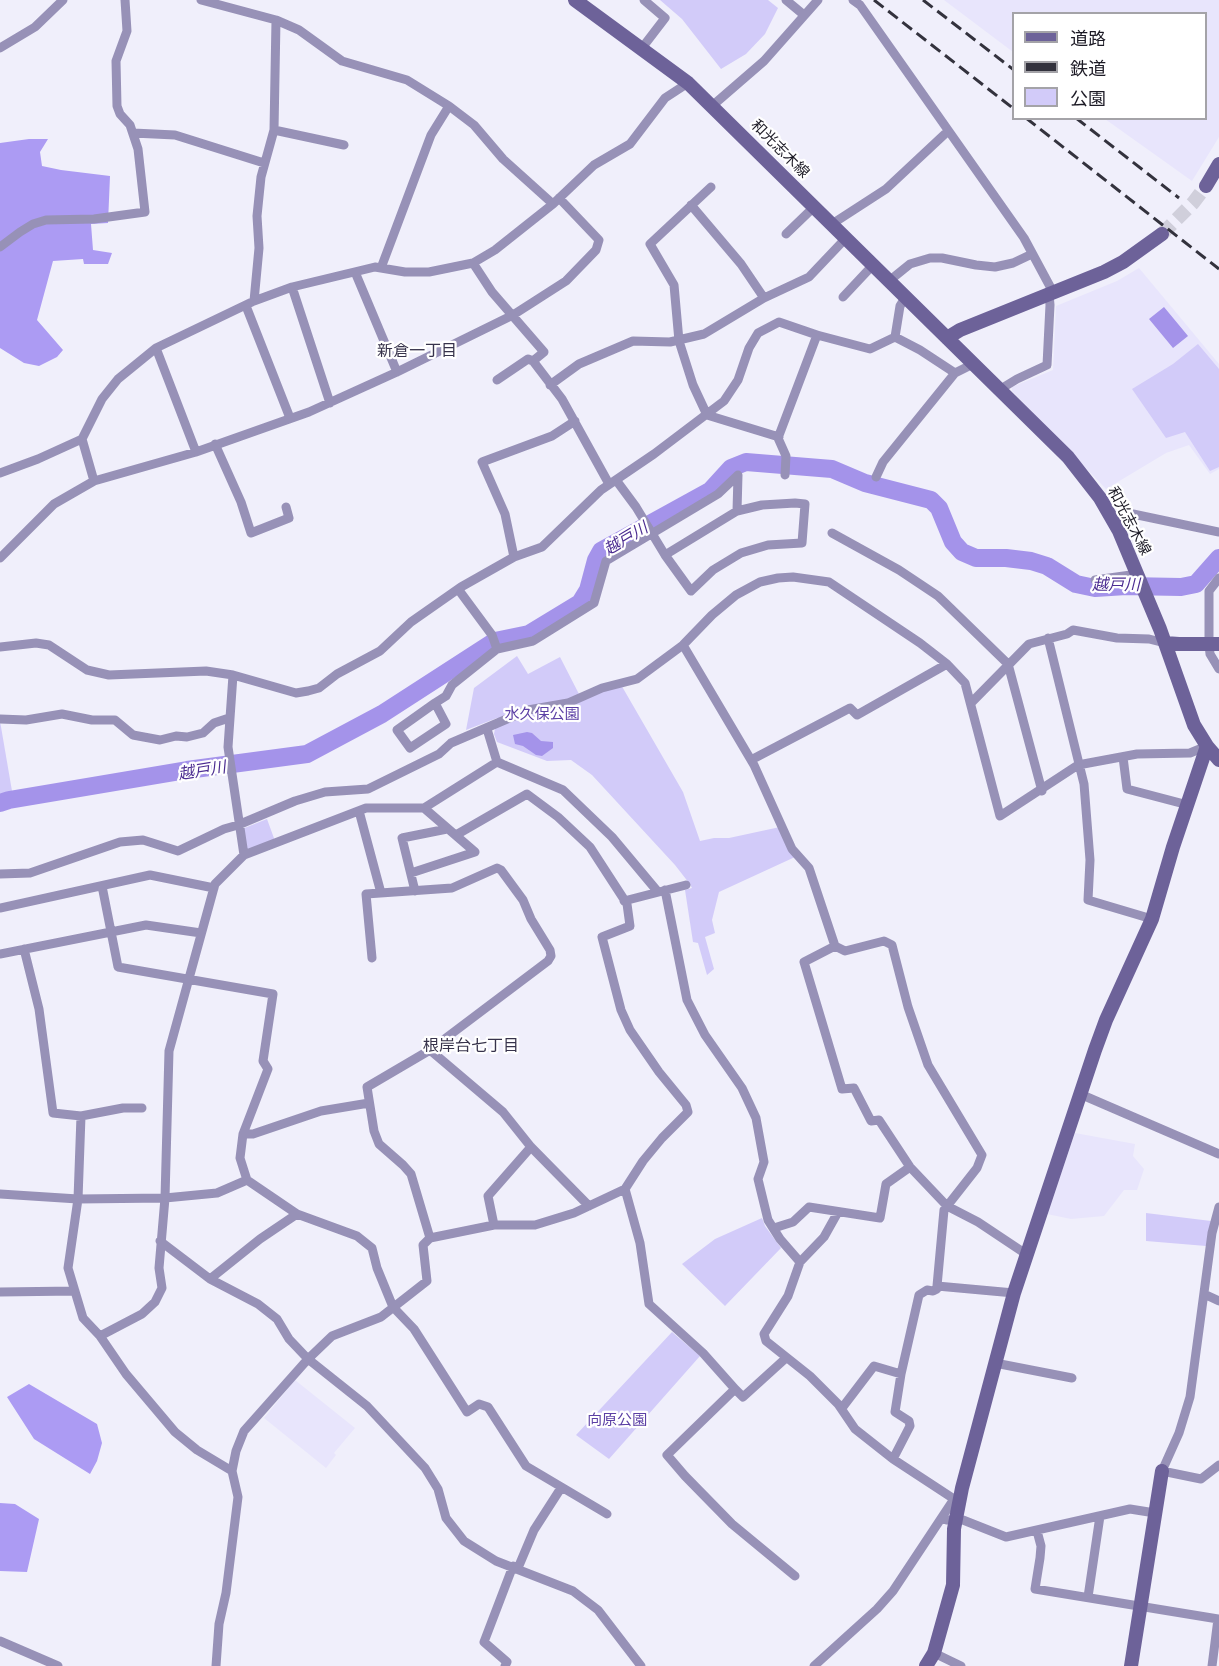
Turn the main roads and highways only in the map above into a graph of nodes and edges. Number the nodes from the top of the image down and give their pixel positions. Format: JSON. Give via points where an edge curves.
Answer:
{"nodes":[{"id":1,"x":574,"y":0,"type":"edge"},
{"id":2,"x":1219,"y":164,"type":"edge"},
{"id":3,"x":1206,"y":186,"type":"tunnel mouth"},
{"id":4,"x":1162,"y":234,"type":"tunnel mouth"},
{"id":5,"x":947,"y":339,"type":"junction"},
{"id":6,"x":1165,"y":643,"type":"junction"},
{"id":7,"x":1214,"y":644,"type":"edge"},
{"id":8,"x":1207,"y":746,"type":"junction"},
{"id":9,"x":1219,"y":760,"type":"edge"},
{"id":10,"x":1162,"y":1471,"type":"road end"},
{"id":11,"x":926,"y":1666,"type":"edge"},
{"id":12,"x":1131,"y":1666,"type":"edge"}],
"edges":[{"from":1,"to":5,"type":"main road","name":"和光志木線","via":[[688,83]]},
{"from":2,"to":3,"type":"main road"},
{"from":4,"to":5,"type":"main road","via":[[1123,262],[960,330]]},
{"from":5,"to":6,"type":"main road","name":"和光志木線","via":[[1068,457],[1100,498],[1142,583]]},
{"from":6,"to":7,"type":"main road"},
{"from":6,"to":8,"type":"main road","name":"和光志木線","via":[[1194,725]]},
{"from":8,"to":9,"type":"main road","name":"和光志木線"},
{"from":8,"to":11,"type":"main road","via":[[1152,919],[1106,1020],[1014,1293],[949,1519],[953,1585],[934,1653]]},
{"from":10,"to":12,"type":"main road"}]}
